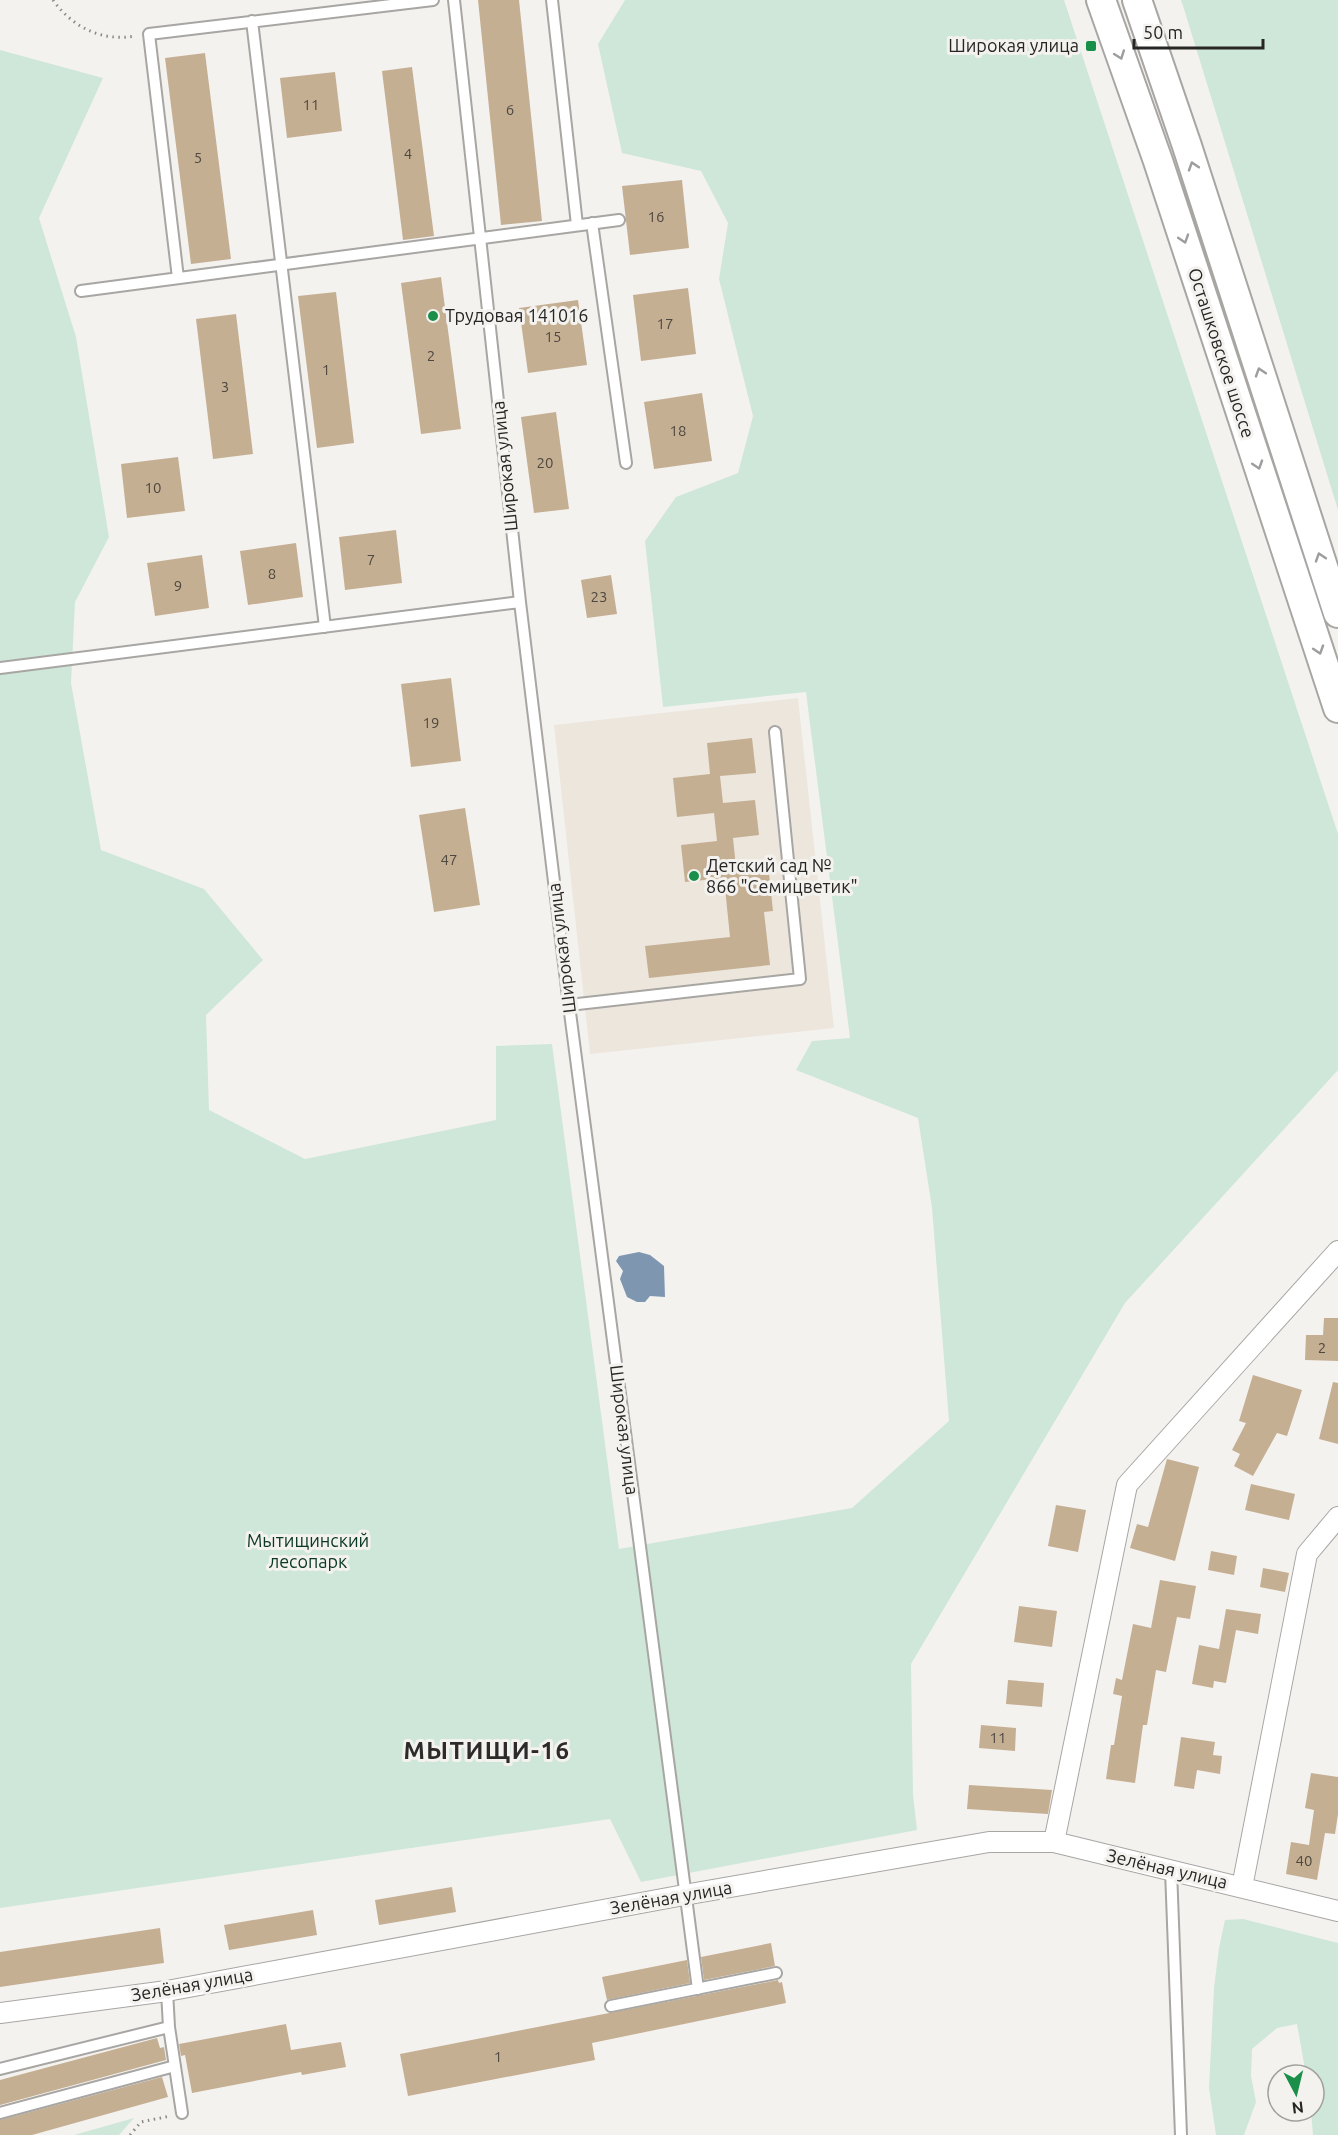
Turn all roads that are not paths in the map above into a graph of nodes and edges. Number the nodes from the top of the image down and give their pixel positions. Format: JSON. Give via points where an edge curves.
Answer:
{"nodes":[{"id":1,"x":433,"y":0,"type":"edge"},
{"id":2,"x":454,"y":0,"type":"edge"},
{"id":3,"x":552,"y":0,"type":"edge"},
{"id":4,"x":1101,"y":0,"type":"edge"},
{"id":5,"x":1137,"y":0,"type":"edge"},
{"id":6,"x":252,"y":21,"type":"junction"},
{"id":7,"x":619,"y":220,"type":"dead end"},
{"id":8,"x":592,"y":224,"type":"junction"},
{"id":9,"x":578,"y":225,"type":"junction"},
{"id":10,"x":480,"y":238,"type":"junction"},
{"id":11,"x":281,"y":264,"type":"junction"},
{"id":12,"x":178,"y":278,"type":"junction"},
{"id":13,"x":81,"y":291,"type":"dead end"},
{"id":14,"x":626,"y":463,"type":"dead end"},
{"id":15,"x":520,"y":602,"type":"junction"},
{"id":16,"x":1338,"y":613,"type":"edge"},
{"id":17,"x":325,"y":627,"type":"junction"},
{"id":18,"x":0,"y":668,"type":"edge"},
{"id":19,"x":1338,"y":708,"type":"edge"},
{"id":20,"x":775,"y":732,"type":"dead end"},
{"id":21,"x":569,"y":1005,"type":"junction"},
{"id":22,"x":1338,"y":1251,"type":"edge"},
{"id":23,"x":1338,"y":1517,"type":"edge"},
{"id":24,"x":1054,"y":1842,"type":"junction"},
{"id":25,"x":1171,"y":1870,"type":"junction"},
{"id":26,"x":1242,"y":1887,"type":"junction"},
{"id":27,"x":684,"y":1895,"type":"junction"},
{"id":28,"x":1338,"y":1911,"type":"edge"},
{"id":29,"x":776,"y":1973,"type":"dead end"},
{"id":30,"x":698,"y":1989,"type":"junction"},
{"id":31,"x":167,"y":1991,"type":"junction"},
{"id":32,"x":611,"y":2006,"type":"dead end"},
{"id":33,"x":0,"y":2013,"type":"edge"},
{"id":34,"x":169,"y":2027,"type":"junction"},
{"id":35,"x":175,"y":2066,"type":"junction"},
{"id":36,"x":0,"y":2069,"type":"edge"},
{"id":37,"x":0,"y":2113,"type":"edge"},
{"id":38,"x":182,"y":2113,"type":"road end"},
{"id":39,"x":1181,"y":2135,"type":"edge"}],
"edges":[{"from":1,"to":6,"type":"lane"},
{"from":2,"to":10,"type":"lane","name":"Широкая улица"},
{"from":3,"to":9,"type":"lane"},
{"from":4,"to":19,"type":"main road","name":"Осташковское шоссе","one_way":true},
{"from":16,"to":5,"type":"main road","name":"Осташковское шоссе","one_way":true},
{"from":6,"to":11,"type":"lane"},
{"from":6,"to":12,"type":"lane","via":[[149,34]]},
{"from":7,"to":8,"type":"lane"},
{"from":8,"to":9,"type":"lane"},
{"from":8,"to":14,"type":"lane"},
{"from":9,"to":10,"type":"lane"},
{"from":10,"to":11,"type":"lane"},
{"from":10,"to":15,"type":"lane","name":"Широкая улица"},
{"from":11,"to":12,"type":"lane"},
{"from":11,"to":17,"type":"lane"},
{"from":12,"to":13,"type":"lane"},
{"from":15,"to":17,"type":"lane"},
{"from":15,"to":21,"type":"lane","name":"Широкая улица"},
{"from":17,"to":18,"type":"lane"},
{"from":20,"to":21,"type":"lane","via":[[800,979]]},
{"from":21,"to":27,"type":"lane","name":"Широкая улица"},
{"from":22,"to":24,"type":"street","via":[[1127,1485]]},
{"from":23,"to":26,"type":"street","via":[[1306,1554]]},
{"from":24,"to":25,"type":"street","name":"Зелёная улица"},
{"from":24,"to":27,"type":"street","name":"Зелёная улица","via":[[989,1842]]},
{"from":25,"to":26,"type":"street","name":"Зелёная улица"},
{"from":25,"to":39,"type":"lane"},
{"from":26,"to":28,"type":"street","name":"Зелёная улица"},
{"from":27,"to":30,"type":"lane","name":"Широкая улица"},
{"from":27,"to":31,"type":"street","name":"Зелёная улица"},
{"from":29,"to":30,"type":"lane"},
{"from":30,"to":32,"type":"lane"},
{"from":31,"to":33,"type":"street","name":"Зелёная улица"},
{"from":31,"to":34,"type":"lane"},
{"from":34,"to":35,"type":"lane"},
{"from":34,"to":36,"type":"lane"},
{"from":35,"to":37,"type":"lane"},
{"from":35,"to":38,"type":"lane"}]}
